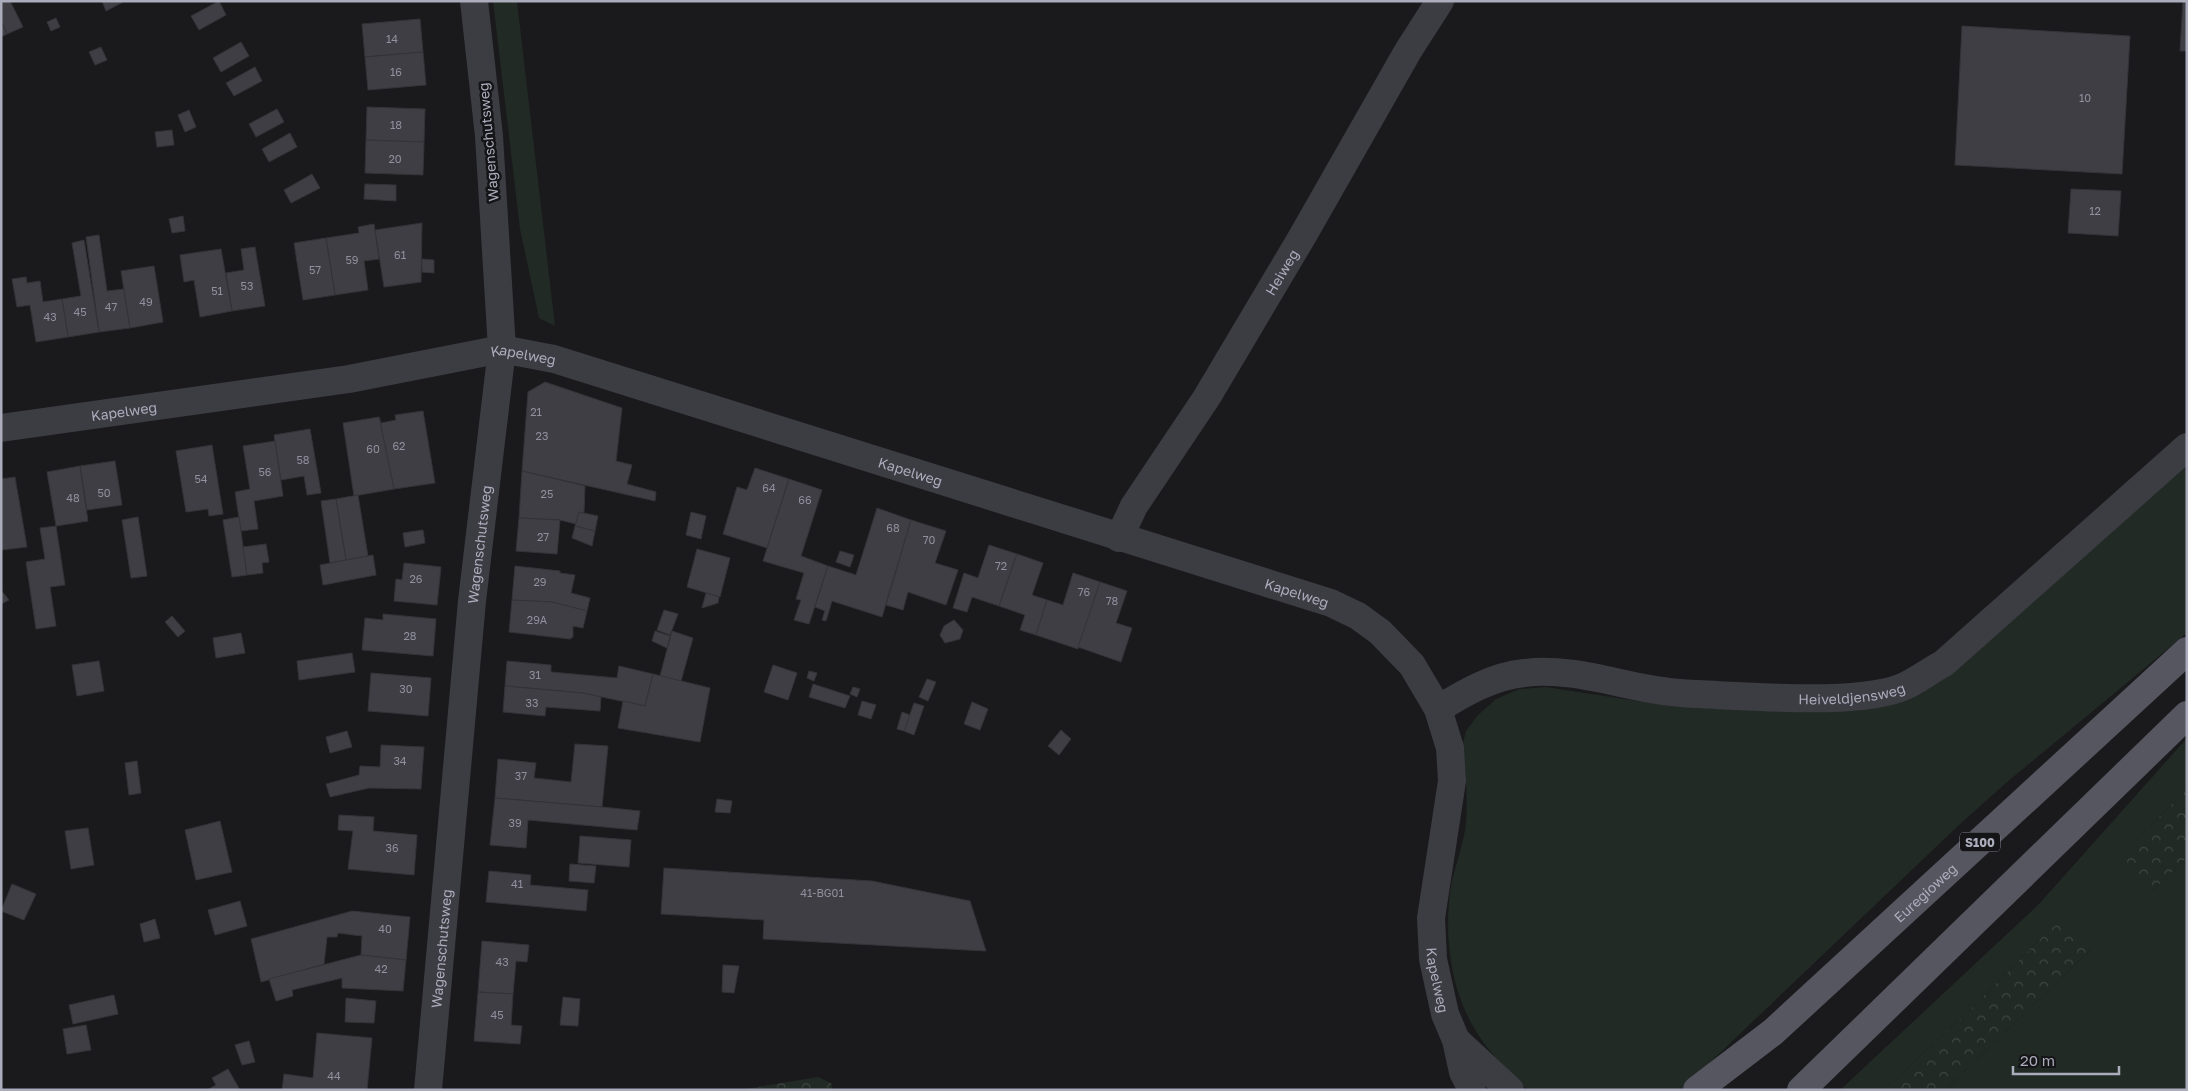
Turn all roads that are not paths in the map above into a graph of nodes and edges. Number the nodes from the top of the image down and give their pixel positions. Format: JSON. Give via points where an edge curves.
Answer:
{"nodes":[{"id":1,"x":474,"y":1,"type":"edge"},
{"id":2,"x":1440,"y":1,"type":"edge"},
{"id":3,"x":502,"y":349,"type":"junction"},
{"id":4,"x":1,"y":428,"type":"edge"},
{"id":5,"x":2187,"y":447,"type":"edge"},
{"id":6,"x":1119,"y":538,"type":"junction"},
{"id":7,"x":2187,"y":651,"type":"edge"},
{"id":8,"x":1438,"y":709,"type":"junction"},
{"id":9,"x":2187,"y":715,"type":"edge"},
{"id":10,"x":1773,"y":1032,"type":"junction"},
{"id":11,"x":1456,"y":1040,"type":"junction"},
{"id":12,"x":428,"y":1090,"type":"edge"},
{"id":13,"x":1472,"y":1090,"type":"edge"},
{"id":14,"x":1510,"y":1090,"type":"edge"},
{"id":15,"x":1696,"y":1090,"type":"edge"},
{"id":16,"x":1729,"y":1090,"type":"edge"},
{"id":17,"x":1801,"y":1090,"type":"edge"}],
"edges":[{"from":1,"to":3,"type":"street","name":"Wagenschutsweg","via":[[489,136]]},
{"from":2,"to":6,"type":"street","name":"Heiweg","via":[[1230,358],[1134,506]]},
{"from":3,"to":4,"type":"street","name":"Kapelweg","via":[[349,379]]},
{"from":3,"to":6,"type":"street","name":"Kapelweg","via":[[554,359]]},
{"from":3,"to":12,"type":"street","name":"Wagenschutsweg","via":[[472,601]]},
{"from":5,"to":8,"type":"street","name":"Heiveldjensweg","via":[[1944,663],[1904,686],[1870,695],[1805,698],[1738,696],[1664,692],[1571,674],[1525,673],[1470,690]]},
{"from":6,"to":8,"type":"street","name":"Kapelweg","via":[[1331,603],[1358,616],[1380,632],[1412,665]]},
{"from":7,"to":10,"type":"main road","name":"Euregioweg","number":"S100"},
{"from":8,"to":11,"type":"street","name":"Kapelweg","via":[[1450,748],[1452,781],[1431,918],[1433,959],[1445,1014]]},
{"from":9,"to":17,"type":"main road"},
{"from":10,"to":15,"type":"main road","name":"Euregioweg","number":"S100"},
{"from":10,"to":16,"type":"main road","name":"Euregioweg","number":"S100"},
{"from":11,"to":13,"type":"street","name":"Kapelweg","via":[[1463,1072]]},
{"from":11,"to":14,"type":"street","name":"Kapelweg"}]}
